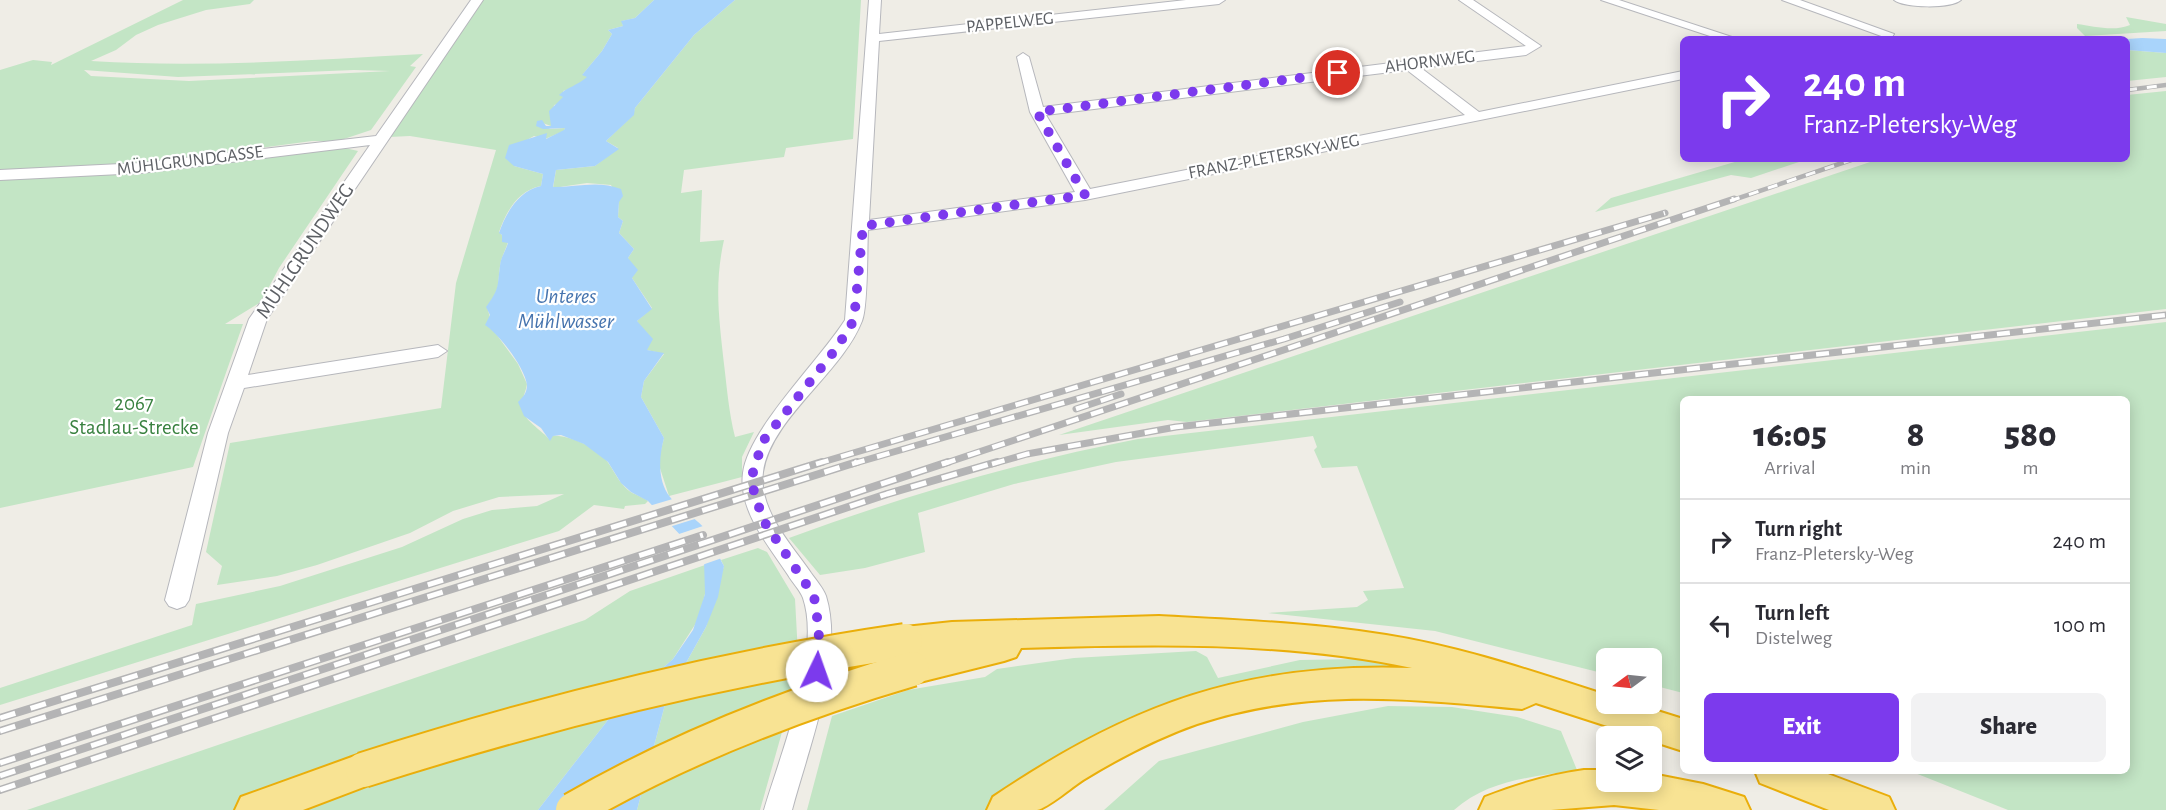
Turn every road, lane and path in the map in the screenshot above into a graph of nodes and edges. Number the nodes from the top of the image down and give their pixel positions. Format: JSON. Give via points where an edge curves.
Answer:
{"nodes":[{"id":1,"x":477,"y":0,"type":"edge"},
{"id":2,"x":875,"y":0,"type":"edge"},
{"id":3,"x":1219,"y":0,"type":"edge"},
{"id":4,"x":1481,"y":0,"type":"edge"},
{"id":5,"x":1607,"y":0,"type":"edge"},
{"id":6,"x":1788,"y":0,"type":"edge"},
{"id":7,"x":1900,"y":0,"type":"edge"},
{"id":8,"x":1954,"y":0,"type":"edge"},
{"id":9,"x":1466,"y":1,"type":"edge"},
{"id":10,"x":1722,"y":36,"type":"edge"},
{"id":11,"x":1878,"y":36,"type":"edge"},
{"id":12,"x":873,"y":38,"type":"junction"},
{"id":13,"x":1023,"y":57,"type":"dead end"},
{"id":14,"x":1408,"y":64,"type":"junction"},
{"id":15,"x":1680,"y":76,"type":"edge"},
{"id":16,"x":1037,"y":112,"type":"junction"},
{"id":17,"x":1477,"y":117,"type":"junction"},
{"id":18,"x":379,"y":140,"type":"junction"},
{"id":19,"x":0,"y":175,"type":"edge"},
{"id":20,"x":1085,"y":195,"type":"junction"},
{"id":21,"x":863,"y":226,"type":"junction"},
{"id":22,"x":438,"y":351,"type":"dead end"},
{"id":23,"x":234,"y":382,"type":"junction"},
{"id":24,"x":177,"y":600,"type":"dead end"},
{"id":25,"x":908,"y":655,"type":"junction"},
{"id":26,"x":1569,"y":697,"type":"junction"},
{"id":27,"x":1680,"y":734,"type":"edge"},
{"id":28,"x":1782,"y":774,"type":"edge"},
{"id":29,"x":255,"y":810,"type":"edge"},
{"id":30,"x":573,"y":810,"type":"edge"},
{"id":31,"x":778,"y":810,"type":"edge"},
{"id":32,"x":1007,"y":810,"type":"edge"},
{"id":33,"x":1499,"y":810,"type":"edge"},
{"id":34,"x":1730,"y":810,"type":"edge"},
{"id":35,"x":1875,"y":810,"type":"edge"}],
"edges":[{"from":1,"to":18,"type":"street","name":"MÜHLGRUNDWEG"},
{"from":2,"to":12,"type":"street"},
{"from":3,"to":12,"type":"street","name":"PAPPELWEG"},
{"from":4,"to":9,"type":"street"},
{"from":5,"to":10,"type":"street"},
{"from":6,"to":11,"type":"street","via":[[1888,34]]},
{"from":7,"to":8,"type":"street"},
{"from":9,"to":14,"type":"street","name":"AHORNWEG","via":[[1535,46],[1526,51]]},
{"from":12,"to":21,"type":"street"},
{"from":13,"to":16,"type":"street"},
{"from":14,"to":16,"type":"street","name":"AHORNWEG"},
{"from":14,"to":17,"type":"street"},
{"from":15,"to":17,"type":"street","name":"FRANZ-PLETERSKY-WEG"},
{"from":16,"to":20,"type":"street"},
{"from":17,"to":20,"type":"street","name":"FRANZ-PLETERSKY-WEG"},
{"from":18,"to":19,"type":"street","name":"MÜHLGRUNDGASSE","via":[[141,168]]},
{"from":18,"to":23,"type":"street","name":"MÜHLGRUNDWEG","via":[[258,319]]},
{"from":20,"to":21,"type":"street","name":"FRANZ-PLETERSKY-WEG"},
{"from":21,"to":31,"type":"street","via":[[854,320],[836,349],[763,441],[753,472],[753,488],[763,520],[814,596],[819,631],[817,671]]},
{"from":22,"to":23,"type":"street"},
{"from":23,"to":24,"type":"street","name":"MÜHLGRUNDWEG"},
{"from":25,"to":26,"type":"highway","via":[[1056,634],[1193,630],[1321,639],[1447,660]]},
{"from":25,"to":29,"type":"highway","bridge":true,"via":[[769,660],[663,683],[482,731]]},
{"from":25,"to":30,"type":"highway","bridge":true,"via":[[830,694],[670,759]]},
{"from":26,"to":27,"type":"highway"},
{"from":26,"to":32,"type":"highway","via":[[1376,682],[1306,686],[1245,696],[1184,712],[1126,735],[1056,774]]},
{"from":28,"to":35,"type":"highway"},
{"from":33,"to":34,"type":"highway","via":[[1549,793],[1592,788],[1679,795]]}]}
